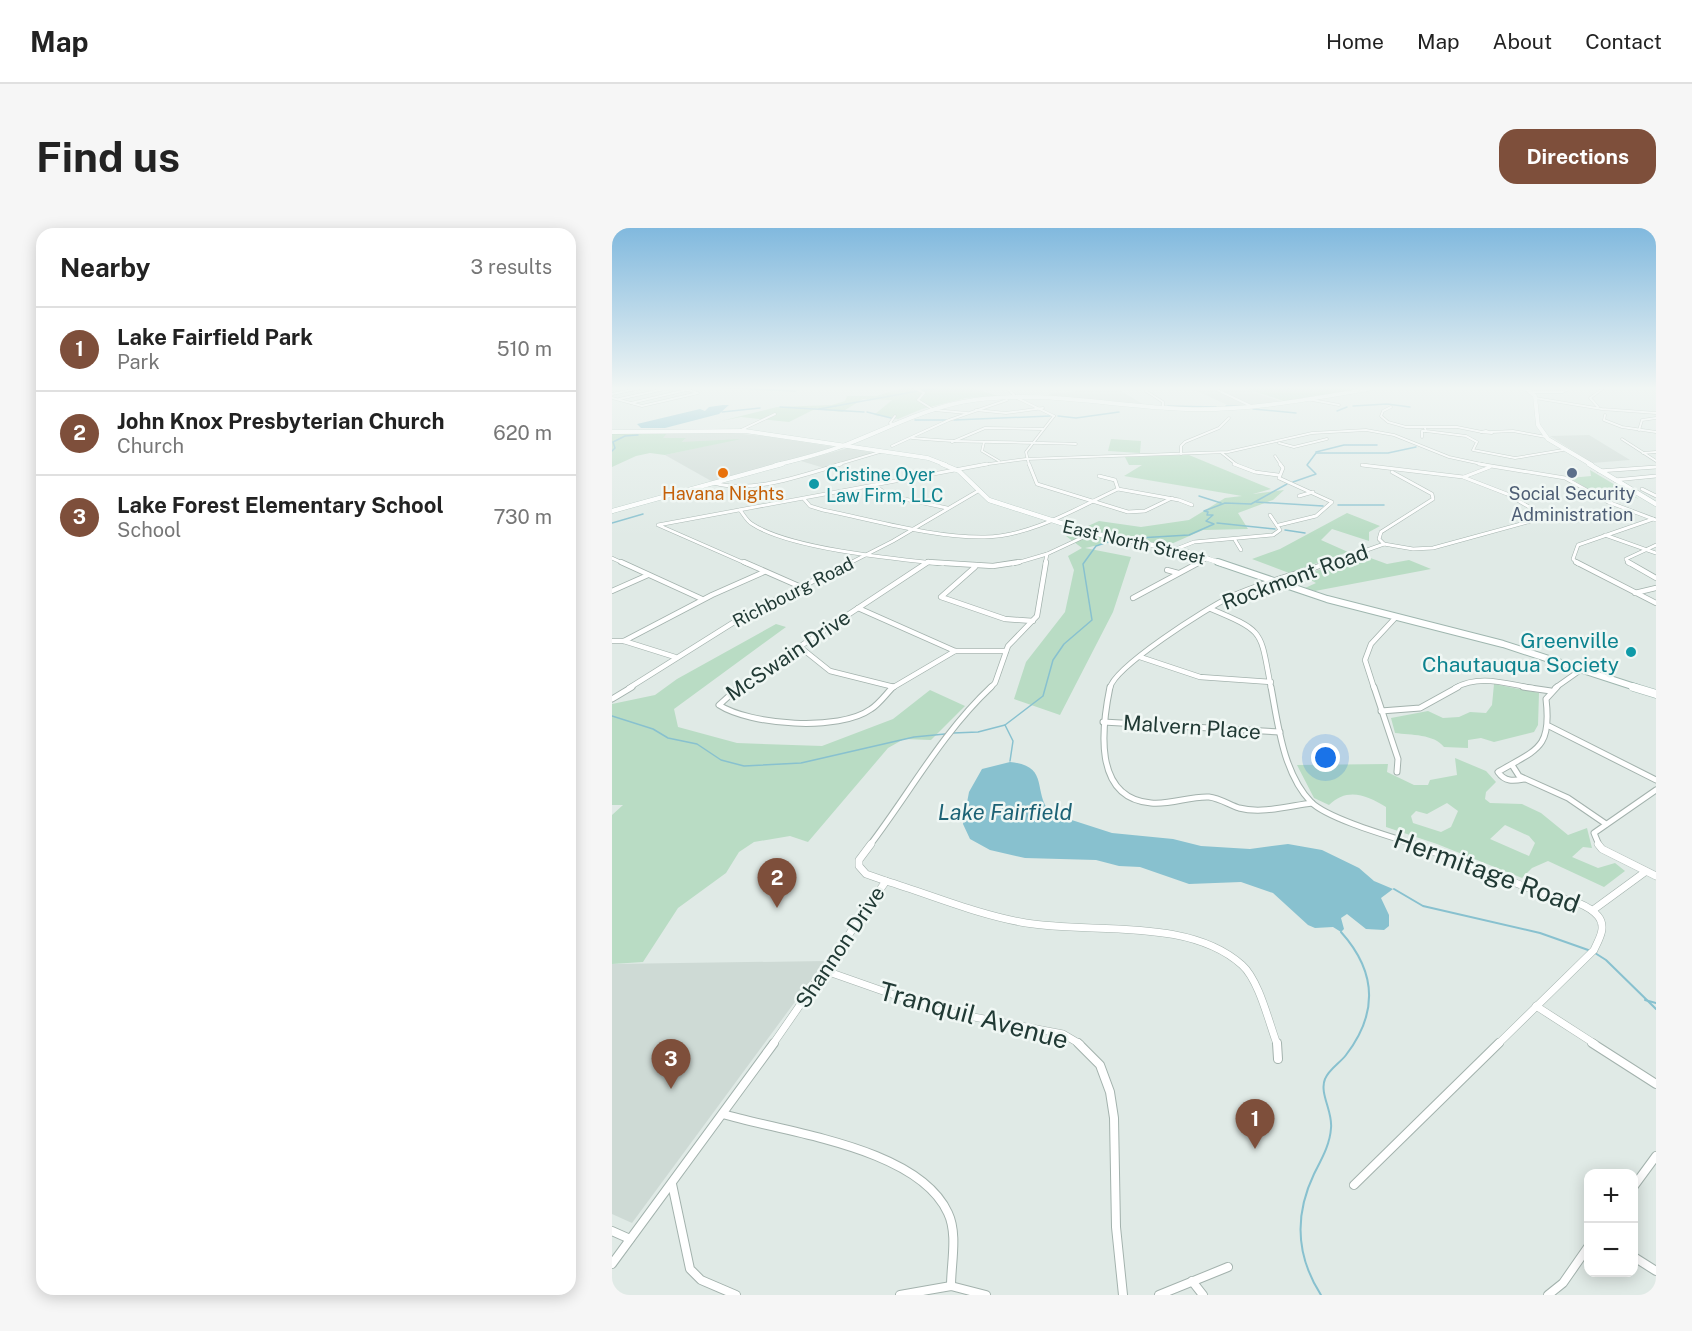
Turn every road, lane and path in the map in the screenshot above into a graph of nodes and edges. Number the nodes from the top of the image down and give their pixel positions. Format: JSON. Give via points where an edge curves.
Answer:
{"nodes":[{"id":1,"x":783,"y":437,"type":"edge"},
{"id":2,"x":865,"y":437,"type":"edge"},
{"id":3,"x":964,"y":437,"type":"edge"},
{"id":4,"x":1038,"y":437,"type":"edge"},
{"id":5,"x":1198,"y":437,"type":"edge"},
{"id":6,"x":1298,"y":437,"type":"edge"},
{"id":7,"x":1398,"y":437,"type":"edge"},
{"id":8,"x":1467,"y":437,"type":"edge"},
{"id":9,"x":1546,"y":437,"type":"edge"},
{"id":10,"x":912,"y":438,"type":"joint"},
{"id":11,"x":1327,"y":439,"type":"dead end"},
{"id":12,"x":1622,"y":439,"type":"dead end"},
{"id":13,"x":1034,"y":441,"type":"junction"},
{"id":14,"x":952,"y":442,"type":"junction"},
{"id":15,"x":984,"y":442,"type":"junction"},
{"id":16,"x":1277,"y":442,"type":"junction"},
{"id":17,"x":1076,"y":444,"type":"dead end"},
{"id":18,"x":846,"y":445,"type":"junction"},
{"id":19,"x":892,"y":446,"type":"dead end"},
{"id":20,"x":1563,"y":450,"type":"junction"},
{"id":21,"x":885,"y":451,"type":"junction"},
{"id":22,"x":1656,"y":452,"type":"edge"},
{"id":23,"x":1222,"y":453,"type":"junction"},
{"id":24,"x":1643,"y":453,"type":"junction"},
{"id":25,"x":1180,"y":454,"type":"junction"},
{"id":26,"x":1275,"y":456,"type":"dead end"},
{"id":27,"x":1026,"y":459,"type":"junction"},
{"id":28,"x":1656,"y":460,"type":"edge"},
{"id":29,"x":999,"y":461,"type":"junction"},
{"id":30,"x":1362,"y":465,"type":"dead end"},
{"id":31,"x":1492,"y":466,"type":"junction"},
{"id":32,"x":1656,"y":467,"type":"edge"},
{"id":33,"x":960,"y":471,"type":"junction"},
{"id":34,"x":1599,"y":471,"type":"junction"},
{"id":35,"x":1391,"y":472,"type":"junction"},
{"id":36,"x":1278,"y":475,"type":"junction"},
{"id":37,"x":1099,"y":476,"type":"dead end"},
{"id":38,"x":1464,"y":477,"type":"junction"},
{"id":39,"x":1655,"y":477,"type":"edge"},
{"id":40,"x":1615,"y":480,"type":"junction"},
{"id":41,"x":714,"y":483,"type":"junction"},
{"id":42,"x":875,"y":486,"type":"junction"},
{"id":43,"x":1118,"y":489,"type":"junction"},
{"id":44,"x":1642,"y":489,"type":"dead end"},
{"id":45,"x":978,"y":491,"type":"junction"},
{"id":46,"x":1313,"y":492,"type":"junction"},
{"id":47,"x":1299,"y":496,"type":"dead end"},
{"id":48,"x":1656,"y":496,"type":"edge"},
{"id":49,"x":804,"y":498,"type":"junction"},
{"id":50,"x":1172,"y":498,"type":"junction"},
{"id":51,"x":1093,"y":502,"type":"junction"},
{"id":52,"x":1654,"y":502,"type":"edge"},
{"id":53,"x":1192,"y":505,"type":"dead end"},
{"id":54,"x":947,"y":508,"type":"junction"},
{"id":55,"x":740,"y":510,"type":"junction"},
{"id":56,"x":612,"y":511,"type":"edge"},
{"id":57,"x":1270,"y":515,"type":"dead end"},
{"id":58,"x":1654,"y":520,"type":"edge"},
{"id":59,"x":1049,"y":521,"type":"junction"},
{"id":60,"x":1279,"y":525,"type":"junction"},
{"id":61,"x":913,"y":529,"type":"junction"},
{"id":62,"x":1092,"y":533,"type":"junction"},
{"id":63,"x":1605,"y":535,"type":"junction"},
{"id":64,"x":1235,"y":540,"type":"junction"},
{"id":65,"x":1384,"y":544,"type":"junction"},
{"id":66,"x":1656,"y":545,"type":"edge"},
{"id":67,"x":1176,"y":549,"type":"junction"},
{"id":68,"x":1645,"y":549,"type":"junction"},
{"id":69,"x":1241,"y":550,"type":"dead end"},
{"id":70,"x":868,"y":553,"type":"junction"},
{"id":71,"x":1047,"y":554,"type":"junction"},
{"id":72,"x":1656,"y":554,"type":"edge"},
{"id":73,"x":612,"y":558,"type":"edge"},
{"id":74,"x":1208,"y":558,"type":"junction"},
{"id":75,"x":928,"y":562,"type":"junction"},
{"id":76,"x":975,"y":567,"type":"junction"},
{"id":77,"x":1167,"y":570,"type":"dead end"},
{"id":78,"x":764,"y":572,"type":"junction"},
{"id":79,"x":1178,"y":573,"type":"junction"},
{"id":80,"x":648,"y":575,"type":"junction"},
{"id":81,"x":1656,"y":578,"type":"edge"},
{"id":82,"x":1273,"y":582,"type":"junction"},
{"id":83,"x":801,"y":587,"type":"junction"},
{"id":84,"x":1656,"y":588,"type":"edge"},
{"id":85,"x":612,"y":591,"type":"edge"},
{"id":86,"x":1635,"y":593,"type":"junction"},
{"id":87,"x":1133,"y":598,"type":"dead end"},
{"id":88,"x":702,"y":599,"type":"junction"},
{"id":89,"x":1656,"y":603,"type":"edge"},
{"id":90,"x":858,"y":608,"type":"junction"},
{"id":91,"x":1211,"y":609,"type":"junction"},
{"id":92,"x":1396,"y":617,"type":"junction"},
{"id":93,"x":1033,"y":621,"type":"junction"},
{"id":94,"x":612,"y":640,"type":"edge"},
{"id":95,"x":624,"y":641,"type":"junction"},
{"id":96,"x":800,"y":646,"type":"junction"},
{"id":97,"x":955,"y":651,"type":"junction"},
{"id":98,"x":1006,"y":651,"type":"junction"},
{"id":99,"x":675,"y":657,"type":"junction"},
{"id":100,"x":1140,"y":657,"type":"junction"},
{"id":101,"x":1582,"y":669,"type":"junction"},
{"id":102,"x":1271,"y":682,"type":"junction"},
{"id":103,"x":894,"y":687,"type":"junction"},
{"id":104,"x":1551,"y":691,"type":"junction"},
{"id":105,"x":1656,"y":694,"type":"edge"},
{"id":106,"x":612,"y":699,"type":"edge"},
{"id":107,"x":1381,"y":711,"type":"junction"},
{"id":108,"x":1103,"y":722,"type":"junction"},
{"id":109,"x":1549,"y":726,"type":"junction"},
{"id":110,"x":1280,"y":732,"type":"junction"},
{"id":111,"x":947,"y":733,"type":"joint"},
{"id":112,"x":1512,"y":765,"type":"junction"},
{"id":113,"x":1397,"y":772,"type":"dead end"},
{"id":114,"x":1524,"y":779,"type":"junction"},
{"id":115,"x":1656,"y":780,"type":"edge"},
{"id":116,"x":1656,"y":790,"type":"edge"},
{"id":117,"x":1312,"y":803,"type":"junction"},
{"id":118,"x":1606,"y":824,"type":"junction"},
{"id":119,"x":1645,"y":872,"type":"junction"},
{"id":120,"x":1656,"y":876,"type":"edge"},
{"id":121,"x":886,"y":881,"type":"junction"},
{"id":122,"x":1593,"y":910,"type":"junction"},
{"id":123,"x":826,"y":971,"type":"junction"},
{"id":124,"x":1536,"y":1006,"type":"junction"},
{"id":125,"x":1278,"y":1059,"type":"dead end"},
{"id":126,"x":1656,"y":1084,"type":"edge"},
{"id":127,"x":723,"y":1114,"type":"junction"},
{"id":128,"x":1656,"y":1156,"type":"edge"},
{"id":129,"x":1638,"y":1181,"type":"edge"},
{"id":130,"x":672,"y":1184,"type":"junction"},
{"id":131,"x":1354,"y":1185,"type":"dead end"},
{"id":132,"x":612,"y":1231,"type":"edge"},
{"id":133,"x":630,"y":1239,"type":"junction"},
{"id":134,"x":1584,"y":1254,"type":"edge"},
{"id":135,"x":1638,"y":1260,"type":"edge"},
{"id":136,"x":612,"y":1264,"type":"edge"},
{"id":137,"x":1228,"y":1267,"type":"dead end"},
{"id":138,"x":1656,"y":1271,"type":"edge"},
{"id":139,"x":1192,"y":1281,"type":"junction"},
{"id":140,"x":951,"y":1286,"type":"junction"},
{"id":141,"x":736,"y":1295,"type":"edge"},
{"id":142,"x":900,"y":1295,"type":"edge"},
{"id":143,"x":986,"y":1295,"type":"edge"},
{"id":144,"x":1123,"y":1295,"type":"edge"},
{"id":145,"x":1159,"y":1295,"type":"edge"},
{"id":146,"x":1203,"y":1295,"type":"edge"},
{"id":147,"x":1548,"y":1295,"type":"edge"}],
"edges":[{"from":1,"to":18,"type":"main road","name":"East North Street"},
{"from":2,"to":18,"type":"main road"},
{"from":3,"to":14,"type":"street"},
{"from":4,"to":13,"type":"street"},
{"from":5,"to":25,"type":"street","via":[[1185,442]]},
{"from":6,"to":16,"type":"street"},
{"from":7,"to":31,"type":"street","via":[[1444,455]]},
{"from":8,"to":20,"type":"street","via":[[1476,442],[1473,450],[1506,458]]},
{"from":9,"to":20,"type":"main road"},
{"from":10,"to":14,"type":"street"},
{"from":10,"to":19,"type":"street"},
{"from":11,"to":16,"type":"street","via":[[1294,447]]},
{"from":12,"to":24,"type":"street"},
{"from":13,"to":15,"type":"street"},
{"from":13,"to":17,"type":"street"},
{"from":13,"to":27,"type":"street"},
{"from":14,"to":15,"type":"street"},
{"from":15,"to":29,"type":"street","via":[[982,451]]},
{"from":16,"to":23,"type":"street"},
{"from":18,"to":21,"type":"main road","name":"East North Street"},
{"from":18,"to":41,"type":"main road"},
{"from":20,"to":34,"type":"main road"},
{"from":21,"to":33,"type":"main road","name":"East North Street","via":[[928,458]]},
{"from":21,"to":41,"type":"street","via":[[778,481],[728,488]]},
{"from":22,"to":24,"type":"street"},
{"from":23,"to":25,"type":"street"},
{"from":23,"to":36,"type":"street","via":[[1228,461],[1251,471]]},
{"from":24,"to":28,"type":"street"},
{"from":25,"to":27,"type":"street"},
{"from":26,"to":36,"type":"street","via":[[1282,468]]},
{"from":27,"to":29,"type":"street"},
{"from":27,"to":51,"type":"street","via":[[1032,478],[1039,485]]},
{"from":29,"to":33,"type":"street"},
{"from":30,"to":35,"type":"street"},
{"from":31,"to":38,"type":"street"},
{"from":31,"to":58,"type":"street","via":[[1565,478],[1602,499]]},
{"from":32,"to":34,"type":"street"},
{"from":33,"to":42,"type":"street"},
{"from":33,"to":45,"type":"main road","name":"East North Street"},
{"from":34,"to":40,"type":"main road"},
{"from":35,"to":38,"type":"street"},
{"from":35,"to":65,"type":"street","via":[[1430,491],[1433,499],[1381,532],[1379,539]]},
{"from":36,"to":46,"type":"street","via":[[1283,481]]},
{"from":37,"to":43,"type":"street","via":[[1113,479]]},
{"from":38,"to":65,"type":"street","name":"Rockmont Road","via":[[1509,495],[1546,517],[1433,548]]},
{"from":39,"to":40,"type":"street"},
{"from":40,"to":52,"type":"main road"},
{"from":41,"to":56,"type":"main road"},
{"from":42,"to":49,"type":"street"},
{"from":42,"to":54,"type":"street","via":[[890,496]]},
{"from":43,"to":50,"type":"street"},
{"from":43,"to":51,"type":"street"},
{"from":44,"to":48,"type":"street"},
{"from":45,"to":54,"type":"street","name":"Richbourg Road"},
{"from":45,"to":59,"type":"main road","name":"East North Street","via":[[997,503]]},
{"from":46,"to":47,"type":"street"},
{"from":46,"to":60,"type":"street","via":[[1329,499],[1330,507],[1300,522]]},
{"from":49,"to":55,"type":"street"},
{"from":49,"to":61,"type":"street","via":[[813,507]]},
{"from":50,"to":51,"type":"street","via":[[1134,513]]},
{"from":50,"to":53,"type":"street"},
{"from":51,"to":59,"type":"street"},
{"from":54,"to":61,"type":"street","name":"Richbourg Road"},
{"from":55,"to":70,"type":"street","via":[[752,524],[784,537]]},
{"from":55,"to":78,"type":"street","via":[[658,527]]},
{"from":57,"to":60,"type":"street"},
{"from":58,"to":63,"type":"street"},
{"from":59,"to":61,"type":"street","via":[[986,537]]},
{"from":59,"to":62,"type":"main road","name":"East North Street"},
{"from":60,"to":64,"type":"street","via":[[1273,536]]},
{"from":61,"to":70,"type":"street","name":"Richbourg Road"},
{"from":62,"to":67,"type":"main road","name":"East North Street"},
{"from":62,"to":71,"type":"street"},
{"from":63,"to":68,"type":"street"},
{"from":63,"to":86,"type":"street","via":[[1578,545],[1574,561]]},
{"from":64,"to":67,"type":"street","via":[[1194,542]]},
{"from":64,"to":69,"type":"street"},
{"from":65,"to":82,"type":"street","name":"Rockmont Road"},
{"from":66,"to":68,"type":"street"},
{"from":67,"to":74,"type":"main road","name":"East North Street"},
{"from":68,"to":72,"type":"street"},
{"from":68,"to":81,"type":"street","via":[[1626,557],[1627,561]]},
{"from":70,"to":75,"type":"street"},
{"from":70,"to":83,"type":"street","name":"Richbourg Road"},
{"from":71,"to":76,"type":"street","via":[[1010,565]]},
{"from":71,"to":93,"type":"street","name":"Shannon Drive","via":[[1038,612]]},
{"from":73,"to":80,"type":"street"},
{"from":74,"to":79,"type":"street"},
{"from":74,"to":82,"type":"main road","name":"East North Street"},
{"from":75,"to":76,"type":"street"},
{"from":75,"to":90,"type":"street","name":"McSwain Drive"},
{"from":76,"to":93,"type":"street","via":[[942,598],[1005,619]]},
{"from":77,"to":79,"type":"street"},
{"from":78,"to":83,"type":"street"},
{"from":78,"to":88,"type":"street"},
{"from":79,"to":87,"type":"street"},
{"from":80,"to":85,"type":"street"},
{"from":80,"to":88,"type":"street"},
{"from":82,"to":91,"type":"street","name":"Rockmont Road","via":[[1230,597]]},
{"from":82,"to":92,"type":"main road","name":"East North Street"},
{"from":83,"to":99,"type":"street","name":"Richbourg Road"},
{"from":84,"to":86,"type":"street"},
{"from":86,"to":89,"type":"street"},
{"from":88,"to":95,"type":"street"},
{"from":90,"to":96,"type":"street","name":"McSwain Drive"},
{"from":90,"to":97,"type":"street"},
{"from":91,"to":100,"type":"street","name":"Rockmont Road"},
{"from":91,"to":102,"type":"street","name":"Hermitage Road","via":[[1258,633],[1265,647]]},
{"from":92,"to":101,"type":"main road","name":"East North Street"},
{"from":92,"to":107,"type":"street","via":[[1371,644],[1365,657]]},
{"from":93,"to":98,"type":"street","name":"Shannon Drive"},
{"from":94,"to":95,"type":"street"},
{"from":95,"to":99,"type":"street"},
{"from":96,"to":103,"type":"street","via":[[830,671]]},
{"from":96,"to":103,"type":"street","name":"McSwain Drive","via":[[726,695],[720,707],[775,721],[817,724],[866,712]]},
{"from":97,"to":98,"type":"street"},
{"from":97,"to":103,"type":"street","name":"McSwain Drive"},
{"from":98,"to":111,"type":"street","name":"Shannon Drive","via":[[995,683]]},
{"from":99,"to":106,"type":"street","name":"Richbourg Road"},
{"from":100,"to":102,"type":"street","via":[[1200,677]]},
{"from":100,"to":108,"type":"street","name":"Rockmont Road","via":[[1111,681]]},
{"from":101,"to":104,"type":"street"},
{"from":101,"to":105,"type":"main road","name":"East North Street"},
{"from":102,"to":110,"type":"street","name":"Hermitage Road"},
{"from":104,"to":107,"type":"street","via":[[1468,681],[1420,708]]},
{"from":104,"to":109,"type":"street","via":[[1546,699]]},
{"from":107,"to":113,"type":"street","via":[[1398,759]]},
{"from":108,"to":110,"type":"street","name":"Malvern Place"},
{"from":108,"to":117,"type":"street","name":"Rockmont Road","via":[[1105,764],[1121,790],[1134,799],[1170,804],[1205,796],[1259,810]]},
{"from":109,"to":112,"type":"street","via":[[1539,748]]},
{"from":109,"to":115,"type":"street"},
{"from":110,"to":117,"type":"street","name":"Hermitage Road","via":[[1293,776]]},
{"from":111,"to":121,"type":"street","name":"Shannon Drive","via":[[859,860],[863,872]]},
{"from":112,"to":114,"type":"street"},
{"from":112,"to":114,"type":"street","via":[[1498,774],[1507,781]]},
{"from":114,"to":118,"type":"street","via":[[1568,798]]},
{"from":116,"to":118,"type":"street"},
{"from":117,"to":122,"type":"street","name":"Hermitage Road","via":[[1356,825]]},
{"from":118,"to":119,"type":"street","via":[[1594,833],[1596,842]]},
{"from":119,"to":120,"type":"street"},
{"from":119,"to":122,"type":"street"},
{"from":121,"to":123,"type":"street","name":"Shannon Drive"},
{"from":121,"to":125,"type":"street","via":[[1026,923],[1164,934],[1217,950],[1248,971],[1280,1049]]},
{"from":122,"to":124,"type":"street","name":"Hermitage Road","via":[[1602,931],[1592,952]]},
{"from":123,"to":127,"type":"street","name":"Shannon Drive"},
{"from":123,"to":144,"type":"street","name":"Tranquil Avenue","via":[[937,1010],[1063,1034],[1093,1057],[1107,1080],[1112,1106],[1116,1235]]},
{"from":124,"to":126,"type":"street"},
{"from":124,"to":131,"type":"street","name":"Hermitage Road"},
{"from":127,"to":130,"type":"street","name":"Shannon Drive"},
{"from":127,"to":140,"type":"street","via":[[881,1159],[916,1174],[938,1194],[949,1214]]},
{"from":128,"to":129,"type":"street"},
{"from":130,"to":133,"type":"street","name":"Shannon Drive"},
{"from":130,"to":141,"type":"street","via":[[690,1269],[701,1280]]},
{"from":132,"to":133,"type":"street"},
{"from":133,"to":136,"type":"street","name":"Shannon Drive"},
{"from":134,"to":147,"type":"street","via":[[1563,1283]]},
{"from":135,"to":138,"type":"street"},
{"from":137,"to":139,"type":"street"},
{"from":139,"to":145,"type":"street"},
{"from":139,"to":146,"type":"street"},
{"from":140,"to":142,"type":"street"},
{"from":140,"to":143,"type":"street"}]}
